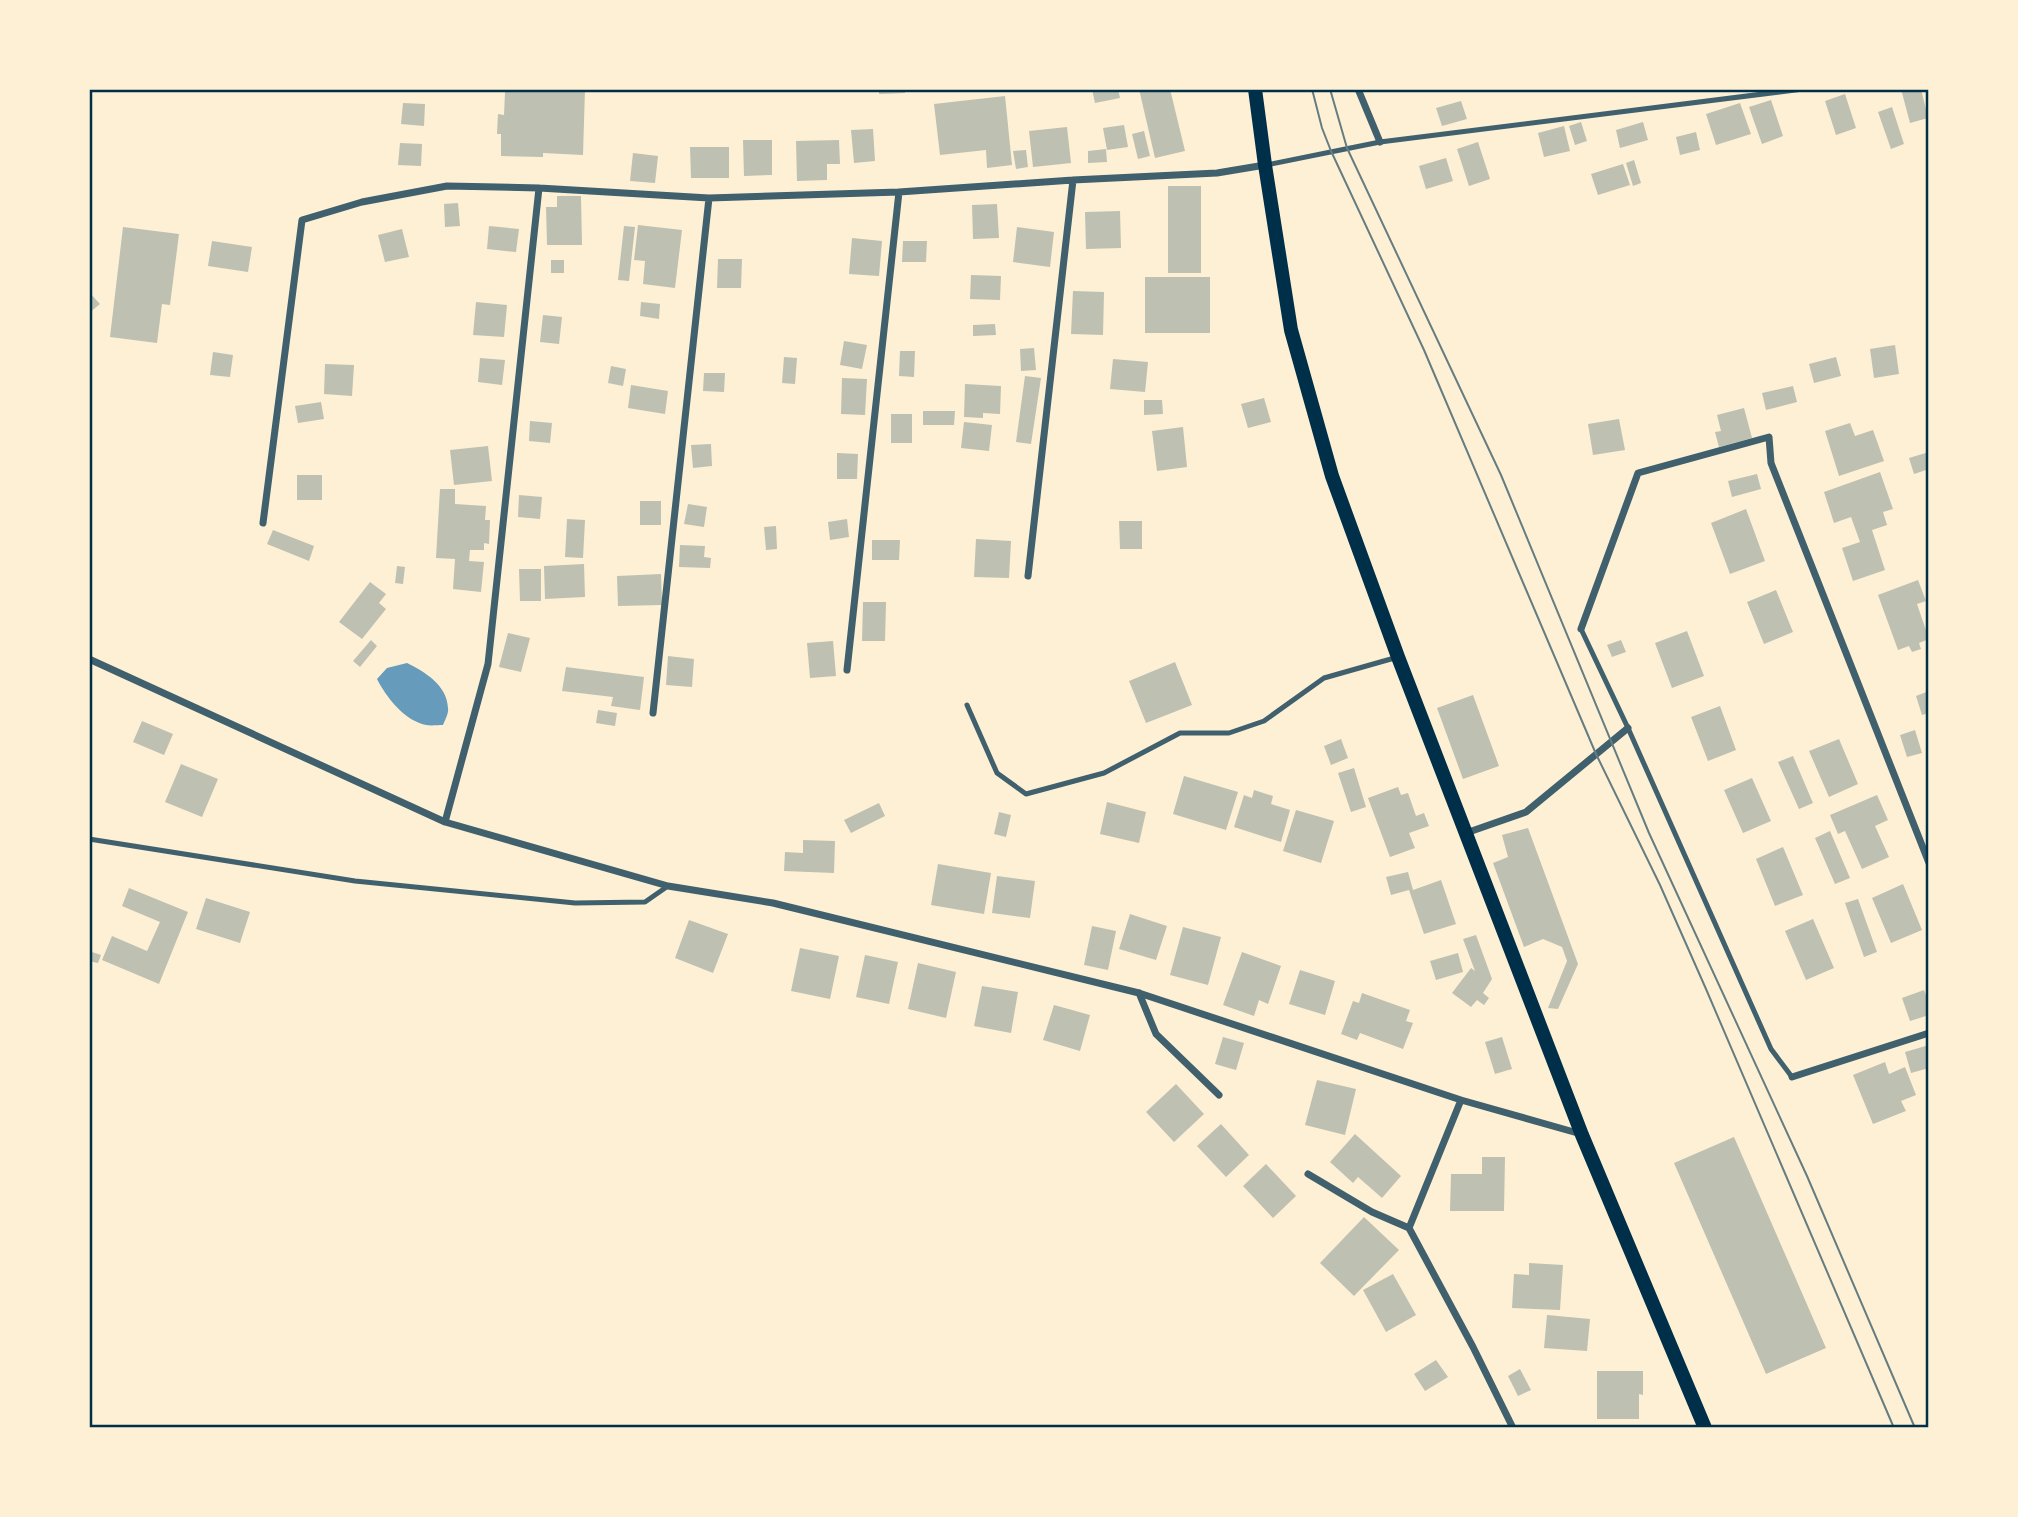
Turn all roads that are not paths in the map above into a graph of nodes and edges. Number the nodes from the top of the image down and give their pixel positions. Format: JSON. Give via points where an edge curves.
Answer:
{"nodes":[{"id":1,"x":1255,"y":89,"type":"edge"},
{"id":2,"x":1358,"y":89,"type":"edge"},
{"id":3,"x":1803,"y":89,"type":"edge"},
{"id":4,"x":1380,"y":142,"type":"junction"},
{"id":5,"x":1265,"y":165,"type":"junction"},
{"id":6,"x":1073,"y":180,"type":"junction"},
{"id":7,"x":539,"y":187,"type":"junction"},
{"id":8,"x":899,"y":192,"type":"junction"},
{"id":9,"x":709,"y":198,"type":"junction"},
{"id":10,"x":263,"y":523,"type":"dead end"},
{"id":11,"x":1028,"y":576,"type":"dead end"},
{"id":12,"x":1581,"y":629,"type":"joint"},
{"id":13,"x":1398,"y":657,"type":"junction"},
{"id":14,"x":89,"y":659,"type":"edge"},
{"id":15,"x":847,"y":670,"type":"dead end"},
{"id":16,"x":967,"y":705,"type":"dead end"},
{"id":17,"x":653,"y":713,"type":"dead end"},
{"id":18,"x":1628,"y":728,"type":"junction"},
{"id":19,"x":445,"y":822,"type":"junction"},
{"id":20,"x":1465,"y":833,"type":"junction"},
{"id":21,"x":89,"y":839,"type":"edge"},
{"id":22,"x":1929,"y":863,"type":"edge"},
{"id":23,"x":668,"y":886,"type":"junction"},
{"id":24,"x":1139,"y":993,"type":"junction"},
{"id":25,"x":1929,"y":1034,"type":"edge"},
{"id":26,"x":1792,"y":1077,"type":"joint"},
{"id":27,"x":1219,"y":1095,"type":"dead end"},
{"id":28,"x":1461,"y":1100,"type":"junction"},
{"id":29,"x":1582,"y":1135,"type":"junction"},
{"id":30,"x":1308,"y":1174,"type":"dead end"},
{"id":31,"x":1409,"y":1228,"type":"junction"},
{"id":32,"x":1513,"y":1428,"type":"edge"},
{"id":33,"x":1705,"y":1428,"type":"edge"}],
"edges":[{"from":1,"to":5,"type":"main road"},
{"from":2,"to":4,"type":"street"},
{"from":3,"to":4,"type":"lane"},
{"from":4,"to":5,"type":"lane"},
{"from":5,"to":6,"type":"street","via":[[1217,173]]},
{"from":5,"to":13,"type":"main road","via":[[1291,330],[1332,476]]},
{"from":6,"to":8,"type":"street"},
{"from":6,"to":11,"type":"street"},
{"from":7,"to":9,"type":"street"},
{"from":7,"to":10,"type":"street","via":[[447,186],[362,202],[302,220]]},
{"from":7,"to":19,"type":"street","via":[[488,664]]},
{"from":8,"to":9,"type":"street"},
{"from":8,"to":15,"type":"street"},
{"from":9,"to":17,"type":"street"},
{"from":12,"to":18,"type":"lane"},
{"from":12,"to":22,"type":"street","via":[[1638,473],[1769,437],[1771,463]]},
{"from":13,"to":16,"type":"lane","via":[[1324,678],[1264,721],[1229,733],[1180,733],[1104,773],[1026,794],[997,773]]},
{"from":13,"to":20,"type":"main road"},
{"from":14,"to":19,"type":"street"},
{"from":18,"to":20,"type":"street","via":[[1526,812]]},
{"from":18,"to":26,"type":"lane","via":[[1772,1049]]},
{"from":19,"to":23,"type":"street"},
{"from":20,"to":29,"type":"main road"},
{"from":21,"to":23,"type":"lane","via":[[355,881],[575,904],[645,902]]},
{"from":23,"to":24,"type":"street","via":[[773,903]]},
{"from":24,"to":27,"type":"street","via":[[1156,1034]]},
{"from":24,"to":28,"type":"street"},
{"from":25,"to":26,"type":"street"},
{"from":28,"to":29,"type":"street"},
{"from":28,"to":31,"type":"street"},
{"from":29,"to":33,"type":"main road"},
{"from":30,"to":31,"type":"street"},
{"from":31,"to":32,"type":"street"}]}
